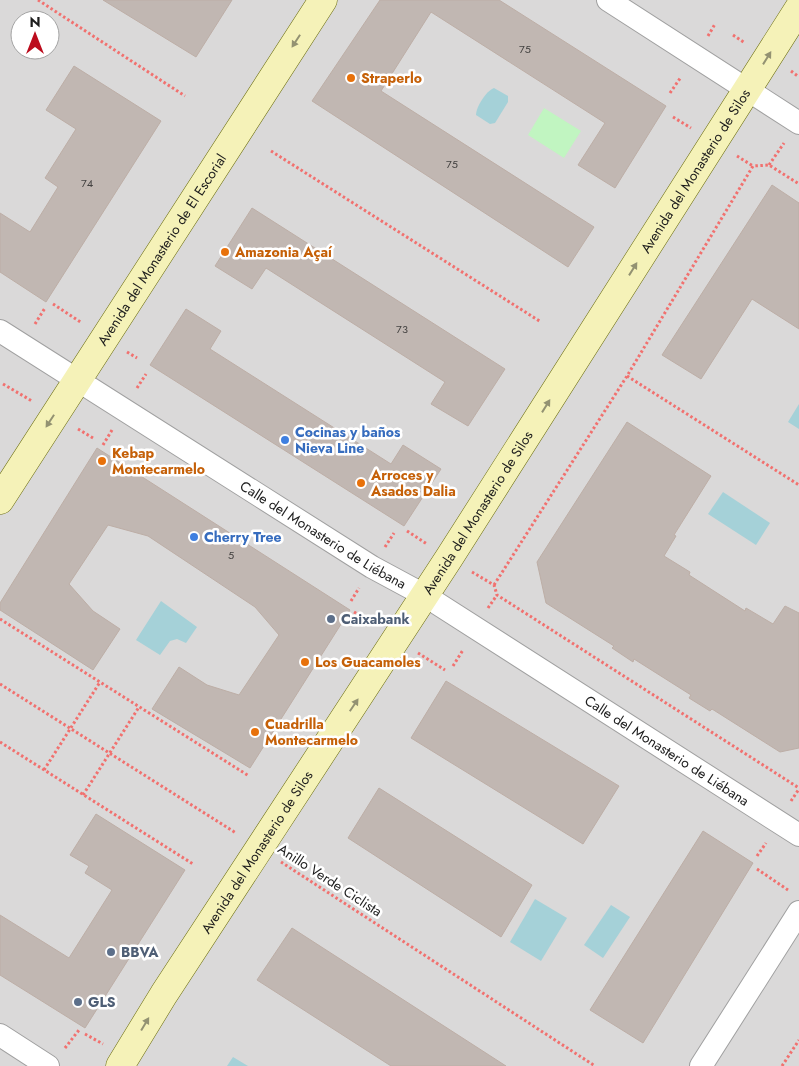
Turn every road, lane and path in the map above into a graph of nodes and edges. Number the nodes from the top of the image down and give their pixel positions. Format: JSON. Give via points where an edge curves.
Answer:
{"nodes":[{"id":1,"x":38,"y":0,"type":"edge"},
{"id":2,"x":323,"y":0,"type":"edge"},
{"id":3,"x":608,"y":0,"type":"edge"},
{"id":4,"x":799,"y":8,"type":"edge"},
{"id":5,"x":748,"y":90,"type":"junction"},
{"id":6,"x":185,"y":96,"type":"dead end"},
{"id":7,"x":799,"y":123,"type":"edge"},
{"id":8,"x":271,"y":150,"type":"dead end"},
{"id":9,"x":799,"y":184,"type":"edge"},
{"id":10,"x":541,"y":322,"type":"dead end"},
{"id":11,"x":0,"y":332,"type":"edge"},
{"id":12,"x":627,"y":376,"type":"junction"},
{"id":13,"x":76,"y":380,"type":"junction"},
{"id":14,"x":799,"y":485,"type":"edge"},
{"id":15,"x":0,"y":500,"type":"edge"},
{"id":16,"x":407,"y":531,"type":"dead end"},
{"id":17,"x":427,"y":544,"type":"dead end"},
{"id":18,"x":472,"y":572,"type":"dead end"},
{"id":19,"x":494,"y":585,"type":"junction"},
{"id":20,"x":424,"y":596,"type":"junction"},
{"id":21,"x":0,"y":619,"type":"edge"},
{"id":22,"x":100,"y":682,"type":"junction"},
{"id":23,"x":0,"y":684,"type":"edge"},
{"id":24,"x":139,"y":707,"type":"junction"},
{"id":25,"x":69,"y":729,"type":"junction"},
{"id":26,"x":0,"y":742,"type":"edge"},
{"id":27,"x":109,"y":754,"type":"junction"},
{"id":28,"x":44,"y":770,"type":"junction"},
{"id":29,"x":249,"y":776,"type":"dead end"},
{"id":30,"x":799,"y":788,"type":"edge"},
{"id":31,"x":83,"y":795,"type":"junction"},
{"id":32,"x":799,"y":835,"type":"edge"},
{"id":33,"x":259,"y":847,"type":"junction"},
{"id":34,"x":193,"y":864,"type":"dead end"},
{"id":35,"x":757,"y":869,"type":"dead end"},
{"id":36,"x":796,"y":902,"type":"edge"},
{"id":37,"x":79,"y":1030,"type":"dead end"},
{"id":38,"x":85,"y":1034,"type":"dead end"},
{"id":39,"x":0,"y":1035,"type":"edge"},
{"id":40,"x":799,"y":1040,"type":"edge"},
{"id":41,"x":64,"y":1050,"type":"dead end"},
{"id":42,"x":113,"y":1056,"type":"edge"},
{"id":43,"x":48,"y":1066,"type":"edge"},
{"id":44,"x":595,"y":1066,"type":"edge"},
{"id":45,"x":701,"y":1066,"type":"edge"},
{"id":46,"x":782,"y":1066,"type":"edge"}],
"edges":[{"from":1,"to":6,"type":"path"},
{"from":2,"to":13,"type":"street","name":"Avenida del Monasterio de El Escorial","one_way":true},
{"from":3,"to":5,"type":"street"},
{"from":5,"to":4,"type":"street","name":"Avenida del Monasterio de Silos","one_way":true},
{"from":5,"to":7,"type":"street"},
{"from":20,"to":5,"type":"street","name":"Avenida del Monasterio de Silos","one_way":true},
{"from":8,"to":10,"type":"path"},
{"from":9,"to":12,"type":"path","via":[[769,165],[753,166]]},
{"from":11,"to":13,"type":"street","name":"Calle del Monasterio de Liébana"},
{"from":12,"to":14,"type":"path"},
{"from":12,"to":19,"type":"path"},
{"from":13,"to":15,"type":"street","name":"Avenida del Monasterio de El Escorial","one_way":true},
{"from":13,"to":20,"type":"street","name":"Calle del Monasterio de Liébana","via":[[372,567]]},
{"from":16,"to":17,"type":"path"},
{"from":18,"to":19,"type":"path"},
{"from":19,"to":30,"type":"path","via":[[497,595]]},
{"from":20,"to":32,"type":"street","name":"Calle del Monasterio de Liébana"},
{"from":33,"to":20,"type":"street","name":"Avenida del Monasterio de Silos","one_way":true},
{"from":21,"to":22,"type":"path"},
{"from":22,"to":24,"type":"path"},
{"from":22,"to":25,"type":"path"},
{"from":23,"to":25,"type":"path","name":"Anillo Verde Ciclista"},
{"from":24,"to":27,"type":"path"},
{"from":24,"to":29,"type":"path"},
{"from":25,"to":27,"type":"path","name":"Anillo Verde Ciclista"},
{"from":25,"to":28,"type":"path"},
{"from":26,"to":28,"type":"path"},
{"from":27,"to":31,"type":"path"},
{"from":27,"to":33,"type":"path","name":"Anillo Verde Ciclista"},
{"from":28,"to":31,"type":"path"},
{"from":31,"to":34,"type":"path"},
{"from":42,"to":33,"type":"street","name":"Avenida del Monasterio de Silos","one_way":true,"via":[[164,994]]},
{"from":33,"to":44,"type":"path","name":"Anillo Verde Ciclista"},
{"from":35,"to":36,"type":"path"},
{"from":36,"to":45,"type":"street"},
{"from":37,"to":41,"type":"path"},
{"from":38,"to":42,"type":"path"},
{"from":39,"to":43,"type":"street"},
{"from":40,"to":46,"type":"path"}]}
